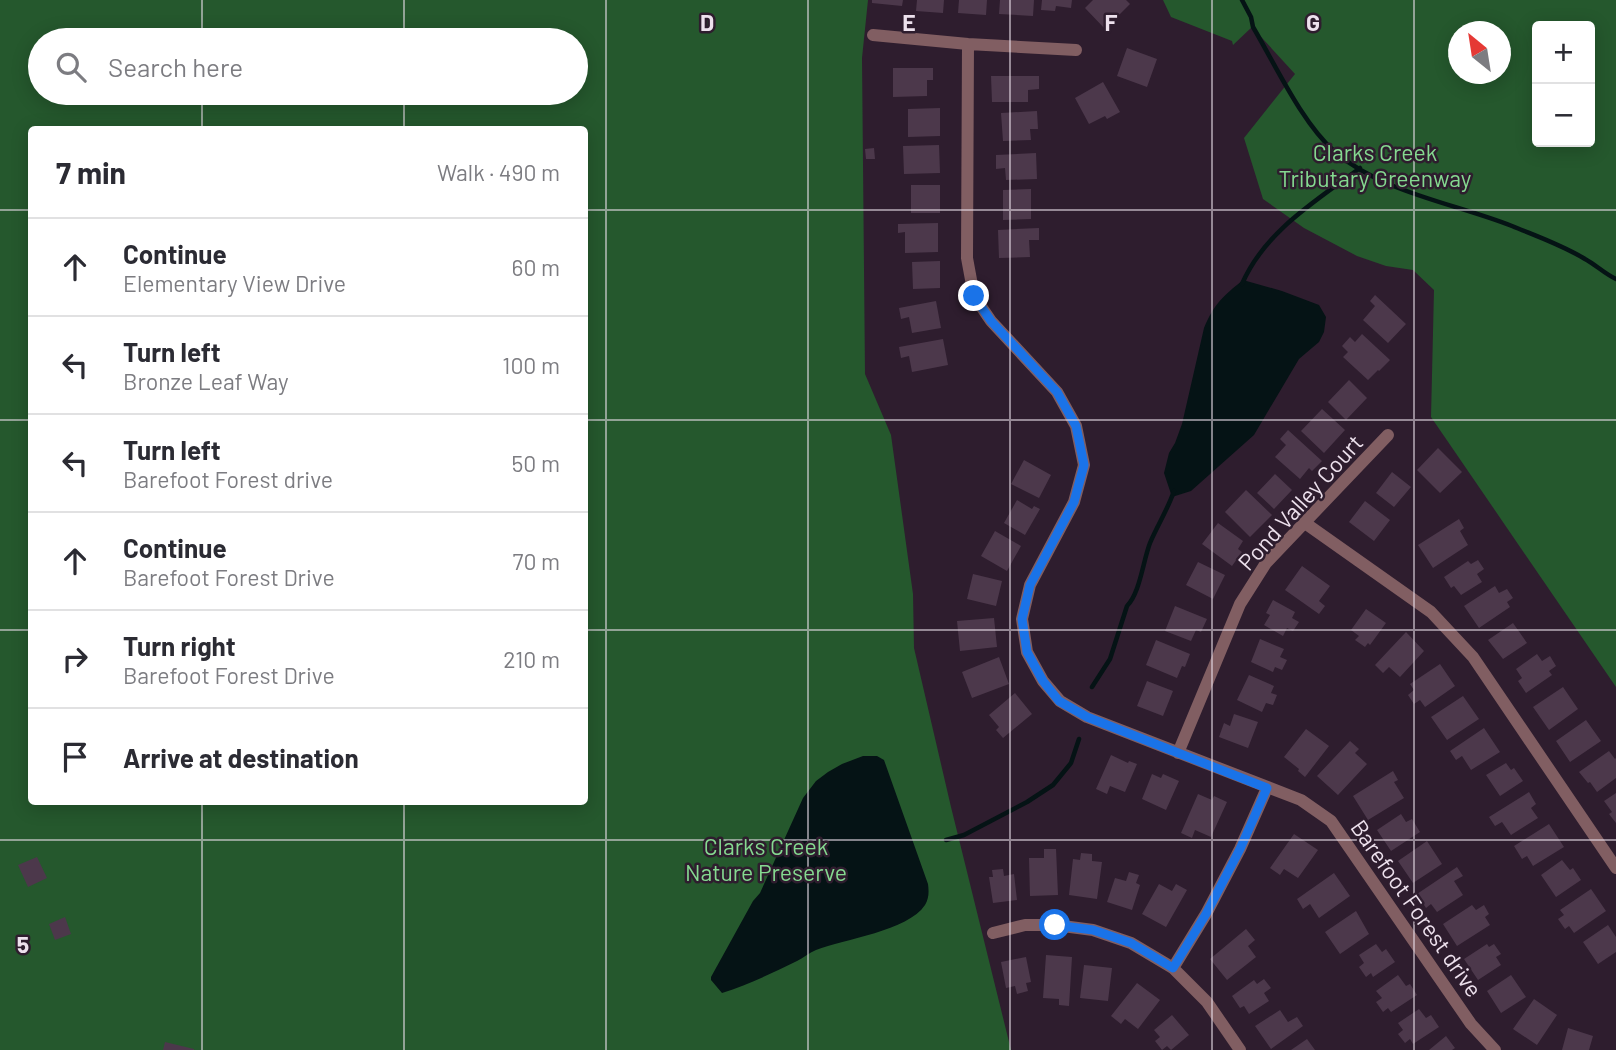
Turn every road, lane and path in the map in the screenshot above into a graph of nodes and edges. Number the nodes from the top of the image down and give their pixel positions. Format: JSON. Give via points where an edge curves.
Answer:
{"nodes":[{"id":1,"x":873,"y":35,"type":"dead end"},
{"id":2,"x":968,"y":44,"type":"junction"},
{"id":3,"x":1076,"y":50,"type":"dead end"},
{"id":4,"x":1388,"y":435,"type":"dead end"},
{"id":5,"x":1305,"y":523,"type":"junction"},
{"id":6,"x":1178,"y":753,"type":"junction"},
{"id":7,"x":1267,"y":788,"type":"junction"},
{"id":8,"x":1614,"y":863,"type":"edge"},
{"id":9,"x":993,"y":933,"type":"dead end"},
{"id":10,"x":1173,"y":968,"type":"junction"},
{"id":11,"x":1240,"y":1050,"type":"edge"},
{"id":12,"x":1495,"y":1050,"type":"edge"}],
"edges":[{"from":1,"to":2,"type":"street"},
{"from":2,"to":3,"type":"street"},
{"from":2,"to":6,"type":"street","via":[[967,258],[974,296],[1057,392],[1076,426],[1084,465],[1074,502],[1030,585],[1022,619],[1027,652],[1059,701]]},
{"from":4,"to":5,"type":"street","name":"Pond Valley Court"},
{"from":5,"to":6,"type":"street","name":"Pond Valley Court","via":[[1266,564],[1240,604]]},
{"from":5,"to":8,"type":"street","via":[[1432,612],[1473,657]]},
{"from":6,"to":7,"type":"street","name":"Barefoot Forest drive"},
{"from":7,"to":10,"type":"street","via":[[1240,849]]},
{"from":7,"to":12,"type":"street","name":"Barefoot Forest drive","via":[[1301,800],[1331,821],[1471,1024]]},
{"from":9,"to":10,"type":"street","via":[[1025,925],[1093,930],[1131,943]]},
{"from":10,"to":11,"type":"street","via":[[1207,1002]]}]}
